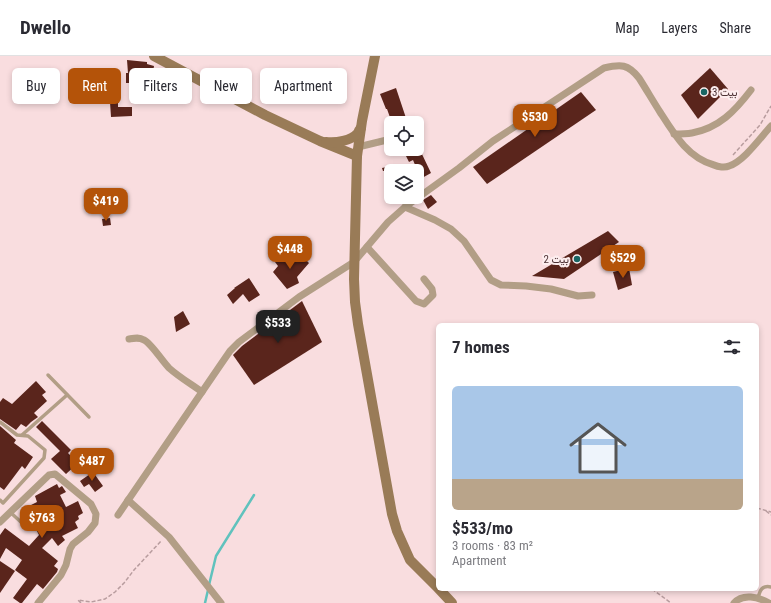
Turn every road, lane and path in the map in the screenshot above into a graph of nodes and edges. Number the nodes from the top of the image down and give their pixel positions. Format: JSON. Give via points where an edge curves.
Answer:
{"nodes":[{"id":1,"x":154,"y":56,"type":"edge"},
{"id":2,"x":375,"y":56,"type":"edge"},
{"id":3,"x":751,"y":90,"type":"dead end"},
{"id":4,"x":771,"y":106,"type":"edge"},
{"id":5,"x":362,"y":126,"type":"junction"},
{"id":6,"x":771,"y":126,"type":"edge"},
{"id":7,"x":674,"y":134,"type":"junction"},
{"id":8,"x":318,"y":140,"type":"junction"},
{"id":9,"x":384,"y":142,"type":"edge"},
{"id":10,"x":358,"y":151,"type":"junction"},
{"id":11,"x":731,"y":158,"type":"dead end"},
{"id":12,"x":404,"y":207,"type":"junction"},
{"id":13,"x":367,"y":247,"type":"junction"},
{"id":14,"x":354,"y":262,"type":"junction"},
{"id":15,"x":424,"y":279,"type":"dead end"},
{"id":16,"x":592,"y":295,"type":"dead end"},
{"id":17,"x":129,"y":339,"type":"dead end"},
{"id":18,"x":48,"y":375,"type":"dead end"},
{"id":19,"x":202,"y":392,"type":"junction"},
{"id":20,"x":67,"y":395,"type":"junction"},
{"id":21,"x":89,"y":417,"type":"dead end"},
{"id":22,"x":0,"y":422,"type":"edge"},
{"id":23,"x":22,"y":435,"type":"junction"},
{"id":24,"x":0,"y":500,"type":"edge"},
{"id":25,"x":128,"y":500,"type":"junction"},
{"id":26,"x":759,"y":509,"type":"edge"},
{"id":27,"x":10,"y":512,"type":"junction"},
{"id":28,"x":771,"y":513,"type":"edge"},
{"id":29,"x":118,"y":515,"type":"dead end"},
{"id":30,"x":0,"y":522,"type":"edge"},
{"id":31,"x":22,"y":523,"type":"dead end"},
{"id":32,"x":167,"y":535,"type":"junction"},
{"id":33,"x":436,"y":587,"type":"edge"},
{"id":34,"x":771,"y":587,"type":"edge"},
{"id":35,"x":440,"y":591,"type":"edge"},
{"id":36,"x":655,"y":591,"type":"edge"},
{"id":37,"x":758,"y":598,"type":"junction"},
{"id":38,"x":735,"y":601,"type":"edge"},
{"id":39,"x":38,"y":603,"type":"edge"},
{"id":40,"x":81,"y":603,"type":"edge"},
{"id":41,"x":221,"y":603,"type":"edge"},
{"id":42,"x":452,"y":603,"type":"edge"},
{"id":43,"x":671,"y":603,"type":"edge"},
{"id":44,"x":769,"y":603,"type":"edge"}],
"edges":[{"from":1,"to":8,"type":"street"},
{"from":2,"to":5,"type":"street"},
{"from":3,"to":7,"type":"street","via":[[717,125],[701,131]]},
{"from":4,"to":11,"type":"path","via":[[760,124]]},
{"from":5,"to":8,"type":"street","via":[[351,138],[330,142]]},
{"from":5,"to":10,"type":"street"},
{"from":6,"to":7,"type":"street","via":[[744,157],[727,167],[710,164],[697,157],[684,147]]},
{"from":7,"to":12,"type":"street","via":[[633,70],[614,65],[604,68],[493,141]]},
{"from":8,"to":10,"type":"street"},
{"from":9,"to":10,"type":"street"},
{"from":10,"to":14,"type":"street"},
{"from":12,"to":13,"type":"street"},
{"from":12,"to":16,"type":"street","via":[[451,229],[464,241],[491,280],[496,283],[551,289],[578,296]]},
{"from":13,"to":14,"type":"street"},
{"from":13,"to":15,"type":"street","via":[[416,301],[424,304],[433,295],[432,289]]},
{"from":14,"to":19,"type":"street","via":[[299,296],[239,342]]},
{"from":14,"to":33,"type":"street","via":[[356,309],[397,532],[410,560]]},
{"from":17,"to":19,"type":"street","via":[[136,337],[149,343],[170,369]]},
{"from":18,"to":20,"type":"lane"},
{"from":19,"to":25,"type":"street"},
{"from":20,"to":21,"type":"lane"},
{"from":20,"to":23,"type":"lane"},
{"from":22,"to":23,"type":"lane","via":[[17,435]]},
{"from":23,"to":24,"type":"lane","via":[[28,436],[45,450],[44,458],[3,503]]},
{"from":25,"to":29,"type":"street"},
{"from":25,"to":32,"type":"street"},
{"from":26,"to":28,"type":"path"},
{"from":27,"to":30,"type":"street"},
{"from":27,"to":31,"type":"lane"},
{"from":27,"to":39,"type":"street","via":[[48,475],[55,474],[91,504],[96,514],[95,523],[73,544],[61,575]]},
{"from":32,"to":40,"type":"path","via":[[115,592],[105,599],[90,602],[78,600]]},
{"from":32,"to":41,"type":"street"},
{"from":34,"to":37,"type":"lane","via":[[764,586]]},
{"from":35,"to":42,"type":"street"},
{"from":36,"to":43,"type":"path"},
{"from":37,"to":38,"type":"street","via":[[742,597]]},
{"from":37,"to":44,"type":"street"}]}
